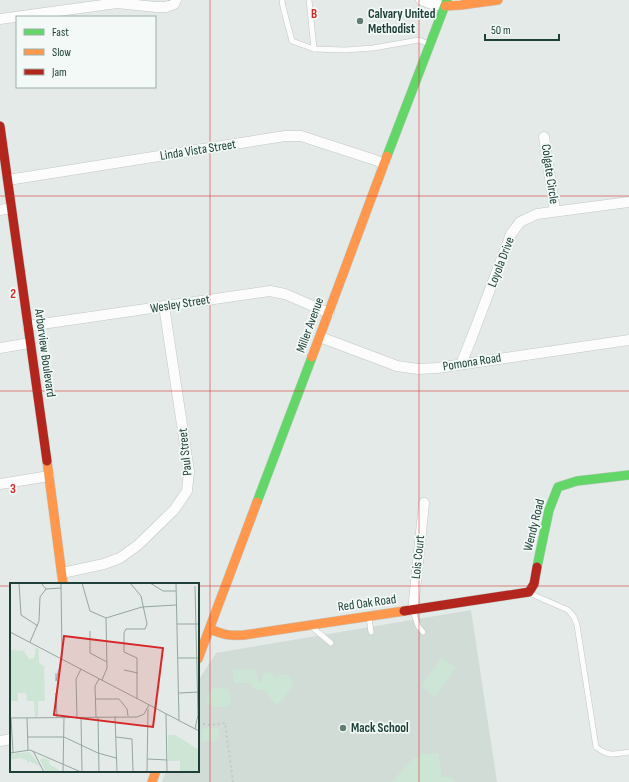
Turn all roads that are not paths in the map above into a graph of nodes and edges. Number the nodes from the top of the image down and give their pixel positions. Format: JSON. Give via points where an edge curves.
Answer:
{"nodes":[{"id":1,"x":176,"y":0,"type":"edge"},
{"id":2,"x":282,"y":0,"type":"edge"},
{"id":3,"x":309,"y":0,"type":"edge"},
{"id":4,"x":421,"y":0,"type":"edge"},
{"id":5,"x":498,"y":0,"type":"edge"},
{"id":6,"x":120,"y":1,"type":"edge"},
{"id":7,"x":446,"y":3,"type":"edge"},
{"id":8,"x":20,"y":16,"type":"edge"},
{"id":9,"x":16,"y":17,"type":"edge"},
{"id":10,"x":0,"y":19,"type":"edge"},
{"id":11,"x":430,"y":44,"type":"junction"},
{"id":12,"x":314,"y":49,"type":"junction"},
{"id":13,"x":0,"y":126,"type":"edge"},
{"id":14,"x":544,"y":137,"type":"dead end"},
{"id":15,"x":384,"y":164,"type":"junction"},
{"id":16,"x":8,"y":180,"type":"junction"},
{"id":17,"x":629,"y":202,"type":"edge"},
{"id":18,"x":11,"y":208,"type":"junction"},
{"id":19,"x":0,"y":210,"type":"edge"},
{"id":20,"x":555,"y":211,"type":"junction"},
{"id":21,"x":164,"y":306,"type":"junction"},
{"id":22,"x":329,"y":313,"type":"junction"},
{"id":23,"x":28,"y":326,"type":"junction"},
{"id":24,"x":320,"y":337,"type":"junction"},
{"id":25,"x":629,"y":340,"type":"edge"},
{"id":26,"x":30,"y":343,"type":"junction"},
{"id":27,"x":0,"y":348,"type":"edge"},
{"id":28,"x":461,"y":364,"type":"junction"},
{"id":29,"x":629,"y":475,"type":"edge"},
{"id":30,"x":49,"y":476,"type":"junction"},
{"id":31,"x":0,"y":484,"type":"edge"},
{"id":32,"x":424,"y":504,"type":"dead end"},
{"id":33,"x":62,"y":573,"type":"junction"},
{"id":34,"x":63,"y":583,"type":"edge"},
{"id":35,"x":529,"y":592,"type":"junction"},
{"id":36,"x":413,"y":610,"type":"junction"},
{"id":37,"x":369,"y":616,"type":"junction"},
{"id":38,"x":310,"y":625,"type":"junction"},
{"id":39,"x":210,"y":629,"type":"junction"},
{"id":40,"x":371,"y":632,"type":"dead end"},
{"id":41,"x":423,"y":632,"type":"dead end"},
{"id":42,"x":331,"y":643,"type":"dead end"},
{"id":43,"x":199,"y":656,"type":"edge"},
{"id":44,"x":10,"y":739,"type":"edge"},
{"id":45,"x":0,"y":741,"type":"edge"},
{"id":46,"x":629,"y":752,"type":"edge"},
{"id":47,"x":156,"y":772,"type":"edge"},
{"id":48,"x":152,"y":782,"type":"edge"}],
"edges":[{"from":1,"to":6,"type":"street","via":[[174,4],[166,7]]},
{"from":2,"to":12,"type":"lane","via":[[292,40]]},
{"from":3,"to":12,"type":"lane"},
{"from":4,"to":7,"type":"street","via":[[432,4]]},
{"from":5,"to":7,"type":"street","via":[[461,5]]},
{"from":6,"to":8,"type":"street"},
{"from":7,"to":11,"type":"street","name":"Miller Avenue"},
{"from":9,"to":10,"type":"street"},
{"from":11,"to":12,"type":"lane","via":[[419,40],[373,48]]},
{"from":11,"to":15,"type":"street","name":"Miller Avenue"},
{"from":13,"to":16,"type":"street","name":"Arborview Boulevard"},
{"from":14,"to":20,"type":"street","name":"Colgate Circle"},
{"from":15,"to":16,"type":"street","name":"Linda Vista Street","via":[[301,136],[285,136]]},
{"from":15,"to":22,"type":"street","name":"Miller Avenue"},
{"from":16,"to":18,"type":"street","name":"Arborview Boulevard"},
{"from":17,"to":20,"type":"street","name":"Loyola Drive"},
{"from":18,"to":19,"type":"street"},
{"from":18,"to":23,"type":"street","name":"Arborview Boulevard"},
{"from":20,"to":28,"type":"street","name":"Loyola Drive","via":[[537,214],[520,222],[511,234]]},
{"from":21,"to":22,"type":"street","name":"Wesley Street","via":[[270,291],[284,294]]},
{"from":21,"to":23,"type":"street","name":"Wesley Street"},
{"from":21,"to":33,"type":"street","name":"Paul Street","via":[[189,471],[187,491],[174,510],[138,545],[120,558]]},
{"from":22,"to":24,"type":"street","name":"Miller Avenue"},
{"from":23,"to":26,"type":"street","name":"Arborview Boulevard"},
{"from":24,"to":28,"type":"street","name":"Pomona Road","via":[[397,366],[418,369]]},
{"from":24,"to":39,"type":"street","name":"Miller Avenue"},
{"from":25,"to":28,"type":"street","name":"Pomona Road"},
{"from":26,"to":27,"type":"street"},
{"from":26,"to":30,"type":"street","name":"Arborview Boulevard"},
{"from":29,"to":35,"type":"street","name":"Wendy Road","via":[[577,481],[558,487],[549,510],[534,584]]},
{"from":30,"to":31,"type":"street"},
{"from":30,"to":33,"type":"street","name":"Arborview Boulevard"},
{"from":32,"to":36,"type":"street","name":"Lois Court"},
{"from":33,"to":34,"type":"street","name":"Arborview Boulevard"},
{"from":35,"to":36,"type":"street","name":"Red Oak Road"},
{"from":35,"to":46,"type":"lane","via":[[568,610],[574,617],[596,747],[610,755]]},
{"from":36,"to":37,"type":"street","name":"Red Oak Road"},
{"from":36,"to":41,"type":"lane","via":[[418,626]]},
{"from":37,"to":38,"type":"street","name":"Red Oak Road"},
{"from":37,"to":40,"type":"lane"},
{"from":38,"to":39,"type":"street","name":"Red Oak Road","via":[[233,636]]},
{"from":38,"to":42,"type":"lane"},
{"from":39,"to":43,"type":"street","name":"Miller Avenue"},
{"from":44,"to":45,"type":"street"},
{"from":47,"to":48,"type":"street"}]}
